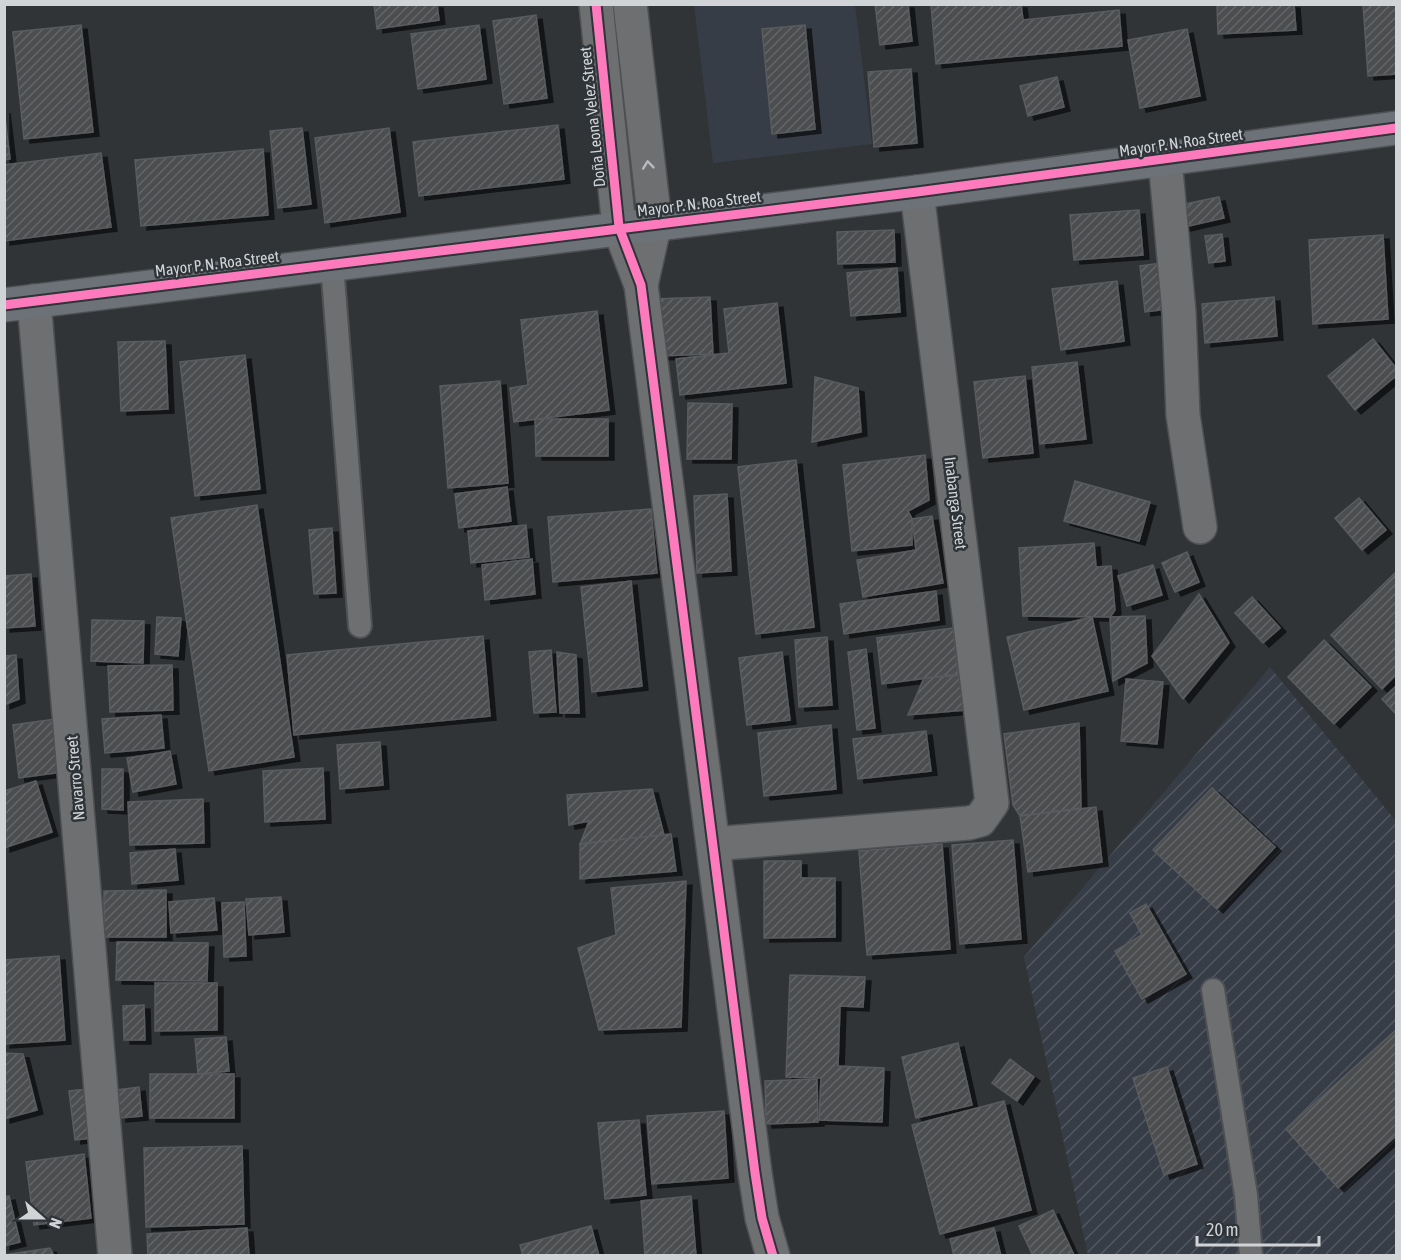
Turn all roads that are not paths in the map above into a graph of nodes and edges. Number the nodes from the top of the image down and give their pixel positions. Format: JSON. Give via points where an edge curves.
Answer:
{"nodes":[{"id":1,"x":596,"y":4,"type":"edge"},
{"id":2,"x":630,"y":4,"type":"edge"},
{"id":3,"x":1396,"y":128,"type":"edge"},
{"id":4,"x":1166,"y":159,"type":"junction"},
{"id":5,"x":917,"y":192,"type":"junction"},
{"id":6,"x":655,"y":223,"type":"junction"},
{"id":7,"x":618,"y":227,"type":"junction"},
{"id":8,"x":332,"y":264,"type":"junction"},
{"id":9,"x":641,"y":285,"type":"junction"},
{"id":10,"x":19,"y":303,"type":"edge"},
{"id":11,"x":1200,"y":527,"type":"dead end"},
{"id":12,"x":360,"y":626,"type":"dead end"},
{"id":13,"x":713,"y":844,"type":"junction"},
{"id":14,"x":1213,"y":990,"type":"dead end"},
{"id":15,"x":115,"y":1256,"type":"edge"},
{"id":16,"x":773,"y":1256,"type":"edge"},
{"id":17,"x":1251,"y":1256,"type":"edge"}],
"edges":[{"from":1,"to":7,"type":"street","name":"Doña Leona Velez Street"},
{"from":6,"to":2,"type":"street","one_way":true},
{"from":3,"to":4,"type":"main road","name":"Mayor P. N. Roa Street"},
{"from":4,"to":5,"type":"main road","name":"Mayor P. N. Roa Street"},
{"from":4,"to":11,"type":"street","via":[[1183,415]]},
{"from":5,"to":6,"type":"main road","name":"Mayor P. N. Roa Street"},
{"from":5,"to":13,"type":"street","name":"Inabanga Street","via":[[992,791],[987,813],[969,823]]},
{"from":6,"to":7,"type":"main road","name":"Mayor P. N. Roa Street"},
{"from":6,"to":9,"type":"street"},
{"from":7,"to":8,"type":"main road","name":"Mayor P. N. Roa Street"},
{"from":7,"to":9,"type":"street","name":"Doña Leona Velez Street"},
{"from":8,"to":10,"type":"main road","name":"Mayor P. N. Roa Street"},
{"from":8,"to":12,"type":"lane"},
{"from":9,"to":13,"type":"street"},
{"from":10,"to":15,"type":"street","name":"Navarro Street"},
{"from":13,"to":16,"type":"street","via":[[754,1173]]},
{"from":14,"to":17,"type":"lane","via":[[1246,1195]]}]}
